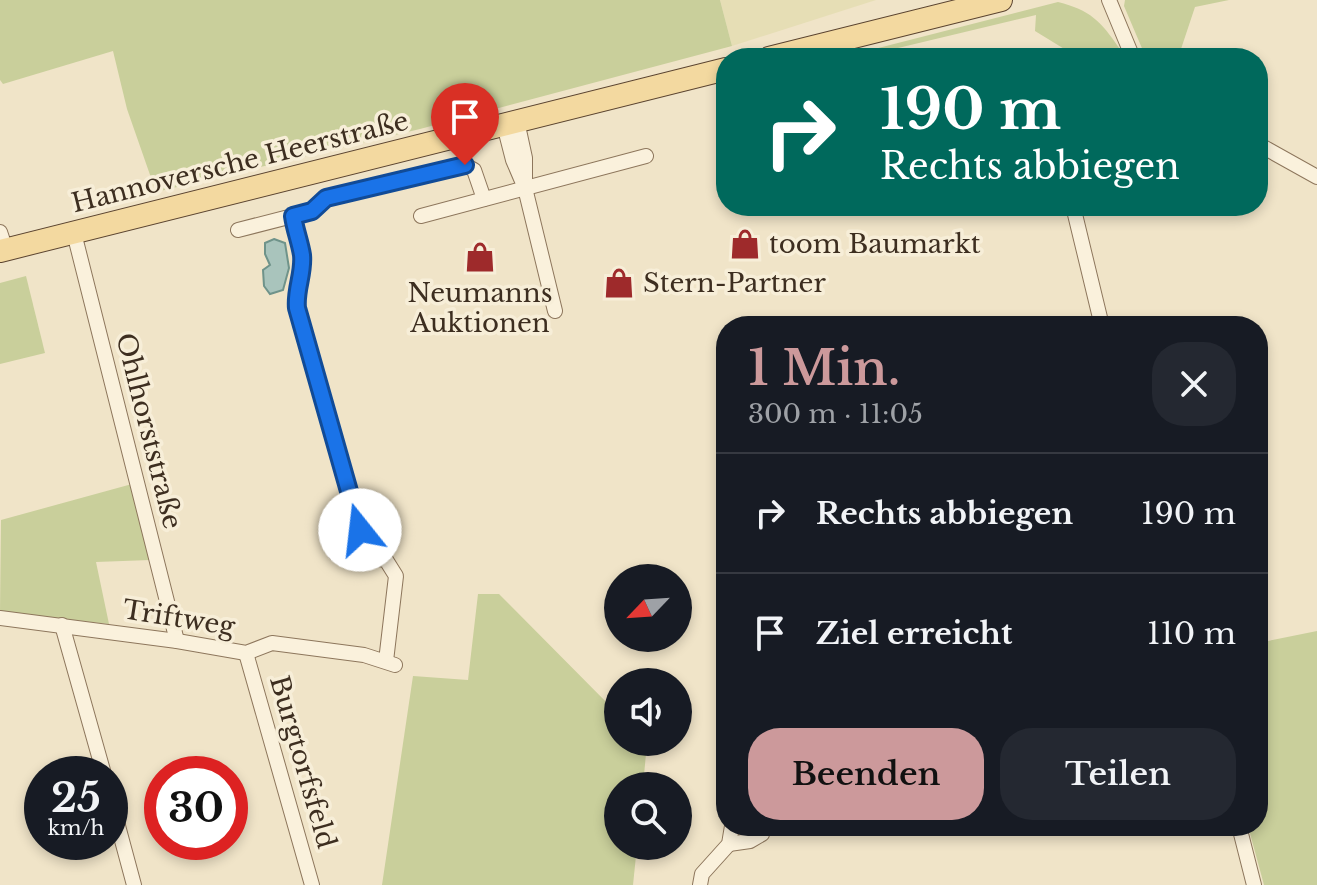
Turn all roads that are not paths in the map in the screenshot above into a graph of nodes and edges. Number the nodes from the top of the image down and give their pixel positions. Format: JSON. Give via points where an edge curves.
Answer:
{"nodes":[{"id":1,"x":1001,"y":0,"type":"edge"},
{"id":2,"x":1109,"y":0,"type":"edge"},
{"id":3,"x":809,"y":48,"type":"edge"},
{"id":4,"x":1128,"y":48,"type":"edge"},
{"id":5,"x":716,"y":72,"type":"edge"},
{"id":6,"x":510,"y":123,"type":"junction"},
{"id":7,"x":1268,"y":150,"type":"edge"},
{"id":8,"x":646,"y":156,"type":"dead end"},
{"id":9,"x":1317,"y":177,"type":"edge"},
{"id":10,"x":525,"y":188,"type":"junction"},
{"id":11,"x":484,"y":199,"type":"junction"},
{"id":12,"x":293,"y":216,"type":"junction"},
{"id":13,"x":421,"y":216,"type":"dead end"},
{"id":14,"x":1075,"y":216,"type":"edge"},
{"id":15,"x":238,"y":230,"type":"dead end"},
{"id":16,"x":74,"y":233,"type":"junction"},
{"id":17,"x":2,"y":244,"type":"edge"},
{"id":18,"x":555,"y":311,"type":"dead end"},
{"id":19,"x":1100,"y":316,"type":"edge"},
{"id":20,"x":335,"y":553,"type":"dead end"},
{"id":21,"x":368,"y":558,"type":"junction"},
{"id":22,"x":0,"y":618,"type":"edge"},
{"id":23,"x":62,"y":625,"type":"junction"},
{"id":24,"x":177,"y":641,"type":"junction"},
{"id":25,"x":246,"y":653,"type":"junction"},
{"id":26,"x":99,"y":756,"type":"edge"},
{"id":27,"x":730,"y":836,"type":"edge"},
{"id":28,"x":759,"y":836,"type":"edge"},
{"id":29,"x":1242,"y":836,"type":"edge"},
{"id":30,"x":729,"y":844,"type":"junction"},
{"id":31,"x":127,"y":860,"type":"edge"},
{"id":32,"x":134,"y":885,"type":"edge"},
{"id":33,"x":312,"y":885,"type":"edge"},
{"id":34,"x":700,"y":885,"type":"edge"},
{"id":35,"x":1254,"y":885,"type":"edge"}],
"edges":[{"from":1,"to":3,"type":"main road"},
{"from":2,"to":4,"type":"street"},
{"from":5,"to":6,"type":"main road","name":"Hannoversche Heerstraße"},
{"from":6,"to":10,"type":"street","via":[[513,160]]},
{"from":6,"to":16,"type":"main road","name":"Hannoversche Heerstraße"},
{"from":7,"to":9,"type":"street"},
{"from":8,"to":10,"type":"street"},
{"from":10,"to":11,"type":"street"},
{"from":10,"to":18,"type":"street"},
{"from":11,"to":12,"type":"street","via":[[474,170],[465,165],[326,198],[312,211]]},
{"from":11,"to":13,"type":"street"},
{"from":12,"to":15,"type":"street"},
{"from":12,"to":21,"type":"street","via":[[302,256],[297,308]]},
{"from":14,"to":19,"type":"street"},
{"from":16,"to":17,"type":"main road","name":"Hannoversche Heerstraße"},
{"from":16,"to":24,"type":"street","name":"Ohlhorststraße"},
{"from":20,"to":21,"type":"street"},
{"from":21,"to":25,"type":"street","name":"Triftweg","via":[[386,560],[396,576],[391,663],[272,643]]},
{"from":22,"to":23,"type":"street","name":"Triftweg"},
{"from":23,"to":24,"type":"street","name":"Triftweg"},
{"from":23,"to":26,"type":"street"},
{"from":24,"to":25,"type":"street","name":"Triftweg"},
{"from":25,"to":33,"type":"street","name":"Burgtorfsfeld"},
{"from":27,"to":30,"type":"street"},
{"from":28,"to":30,"type":"street"},
{"from":29,"to":35,"type":"street"},
{"from":30,"to":34,"type":"street","via":[[702,874]]},
{"from":31,"to":32,"type":"street"}]}
